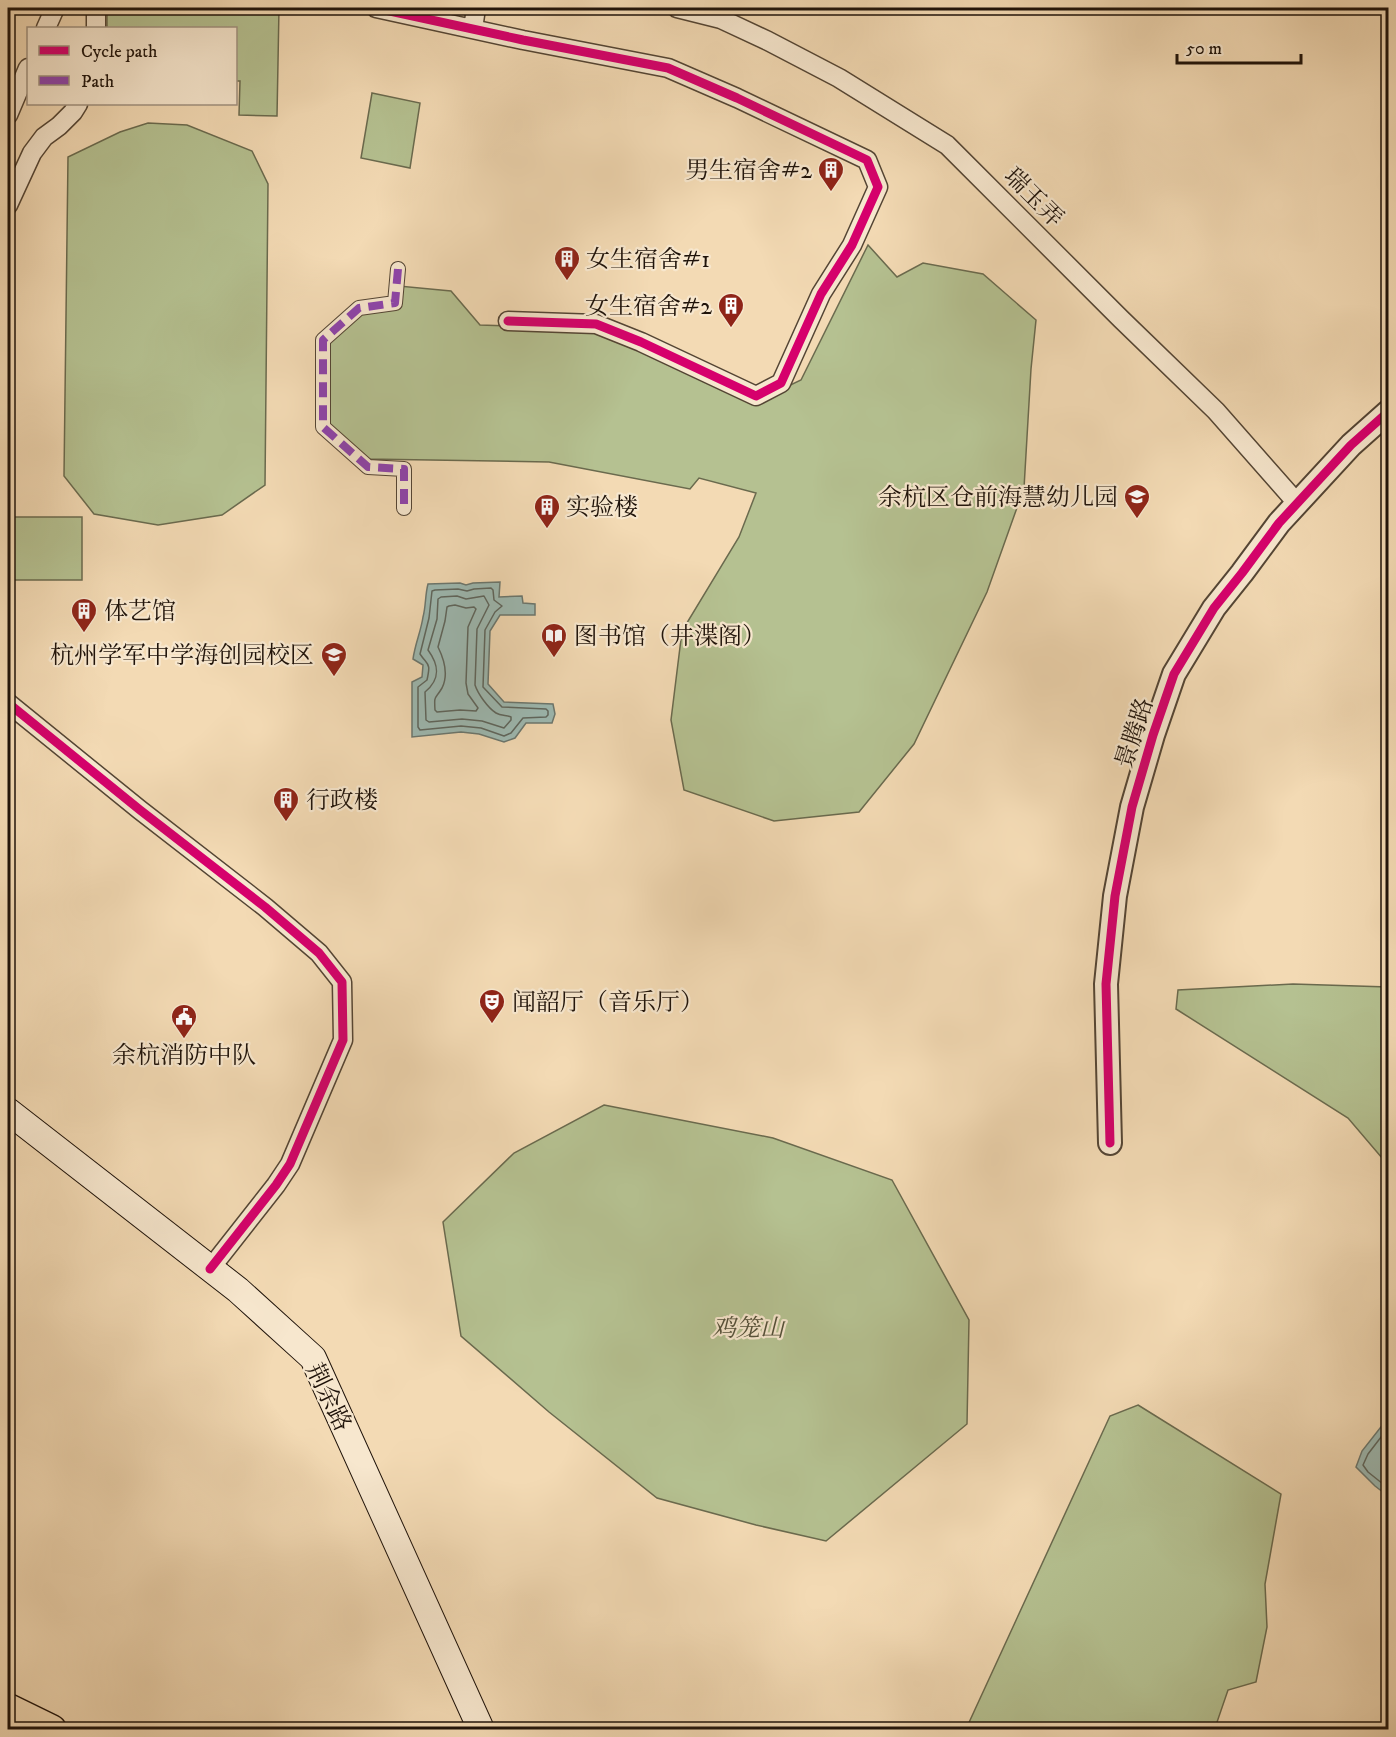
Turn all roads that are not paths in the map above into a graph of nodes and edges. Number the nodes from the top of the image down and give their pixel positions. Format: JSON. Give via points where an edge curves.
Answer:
{"nodes":[{"id":1,"x":56,"y":8,"type":"edge"},
{"id":2,"x":96,"y":8,"type":"edge"},
{"id":3,"x":376,"y":8,"type":"edge"},
{"id":4,"x":476,"y":8,"type":"edge"},
{"id":5,"x":677,"y":8,"type":"edge"},
{"id":6,"x":46,"y":27,"type":"edge"},
{"id":7,"x":96,"y":27,"type":"edge"},
{"id":8,"x":473,"y":29,"type":"junction"},
{"id":9,"x":27,"y":70,"type":"edge"},
{"id":10,"x":77,"y":105,"type":"edge"},
{"id":11,"x":8,"y":115,"type":"edge"},
{"id":12,"x":8,"y":205,"type":"edge"},
{"id":13,"x":398,"y":269,"type":"dead end"},
{"id":14,"x":508,"y":321,"type":"dead end"},
{"id":15,"x":1389,"y":412,"type":"edge"},
{"id":16,"x":1297,"y":503,"type":"junction"},
{"id":17,"x":404,"y":508,"type":"dead end"},
{"id":18,"x":8,"y":703,"type":"edge"},
{"id":19,"x":8,"y":1111,"type":"edge"},
{"id":20,"x":1110,"y":1143,"type":"dead end"},
{"id":21,"x":210,"y":1269,"type":"junction"},
{"id":22,"x":8,"y":1709,"type":"edge"},
{"id":23,"x":480,"y":1727,"type":"dead end"},
{"id":24,"x":51,"y":1730,"type":"edge"}],
"edges":[{"from":1,"to":6,"type":"street"},
{"from":2,"to":7,"type":"street"},
{"from":3,"to":8,"type":"street"},
{"from":4,"to":8,"type":"street"},
{"from":5,"to":16,"type":"street","name":"瑞玉弄","via":[[721,19],[768,40],[839,78],[947,145],[1216,411]]},
{"from":8,"to":14,"type":"street","via":[[668,68],[867,160],[878,187],[852,245],[821,294],[781,382],[756,396],[596,324]]},
{"from":9,"to":11,"type":"street"},
{"from":10,"to":12,"type":"street","via":[[32,153]]},
{"from":13,"to":17,"type":"street","via":[[395,303],[359,308],[323,340],[323,427],[368,467],[404,469]]},
{"from":15,"to":16,"type":"street","name":"景腾路","via":[[1351,445]]},
{"from":16,"to":20,"type":"street","name":"景腾路","via":[[1214,608],[1174,674],[1131,807],[1115,896],[1106,984]]},
{"from":18,"to":21,"type":"street","via":[[265,907],[319,953],[342,982],[343,1040],[290,1164]]},
{"from":19,"to":21,"type":"main road","name":"荆余路"},
{"from":21,"to":23,"type":"main road","name":"荆余路","via":[[313,1358]]},
{"from":22,"to":24,"type":"highway"}]}
